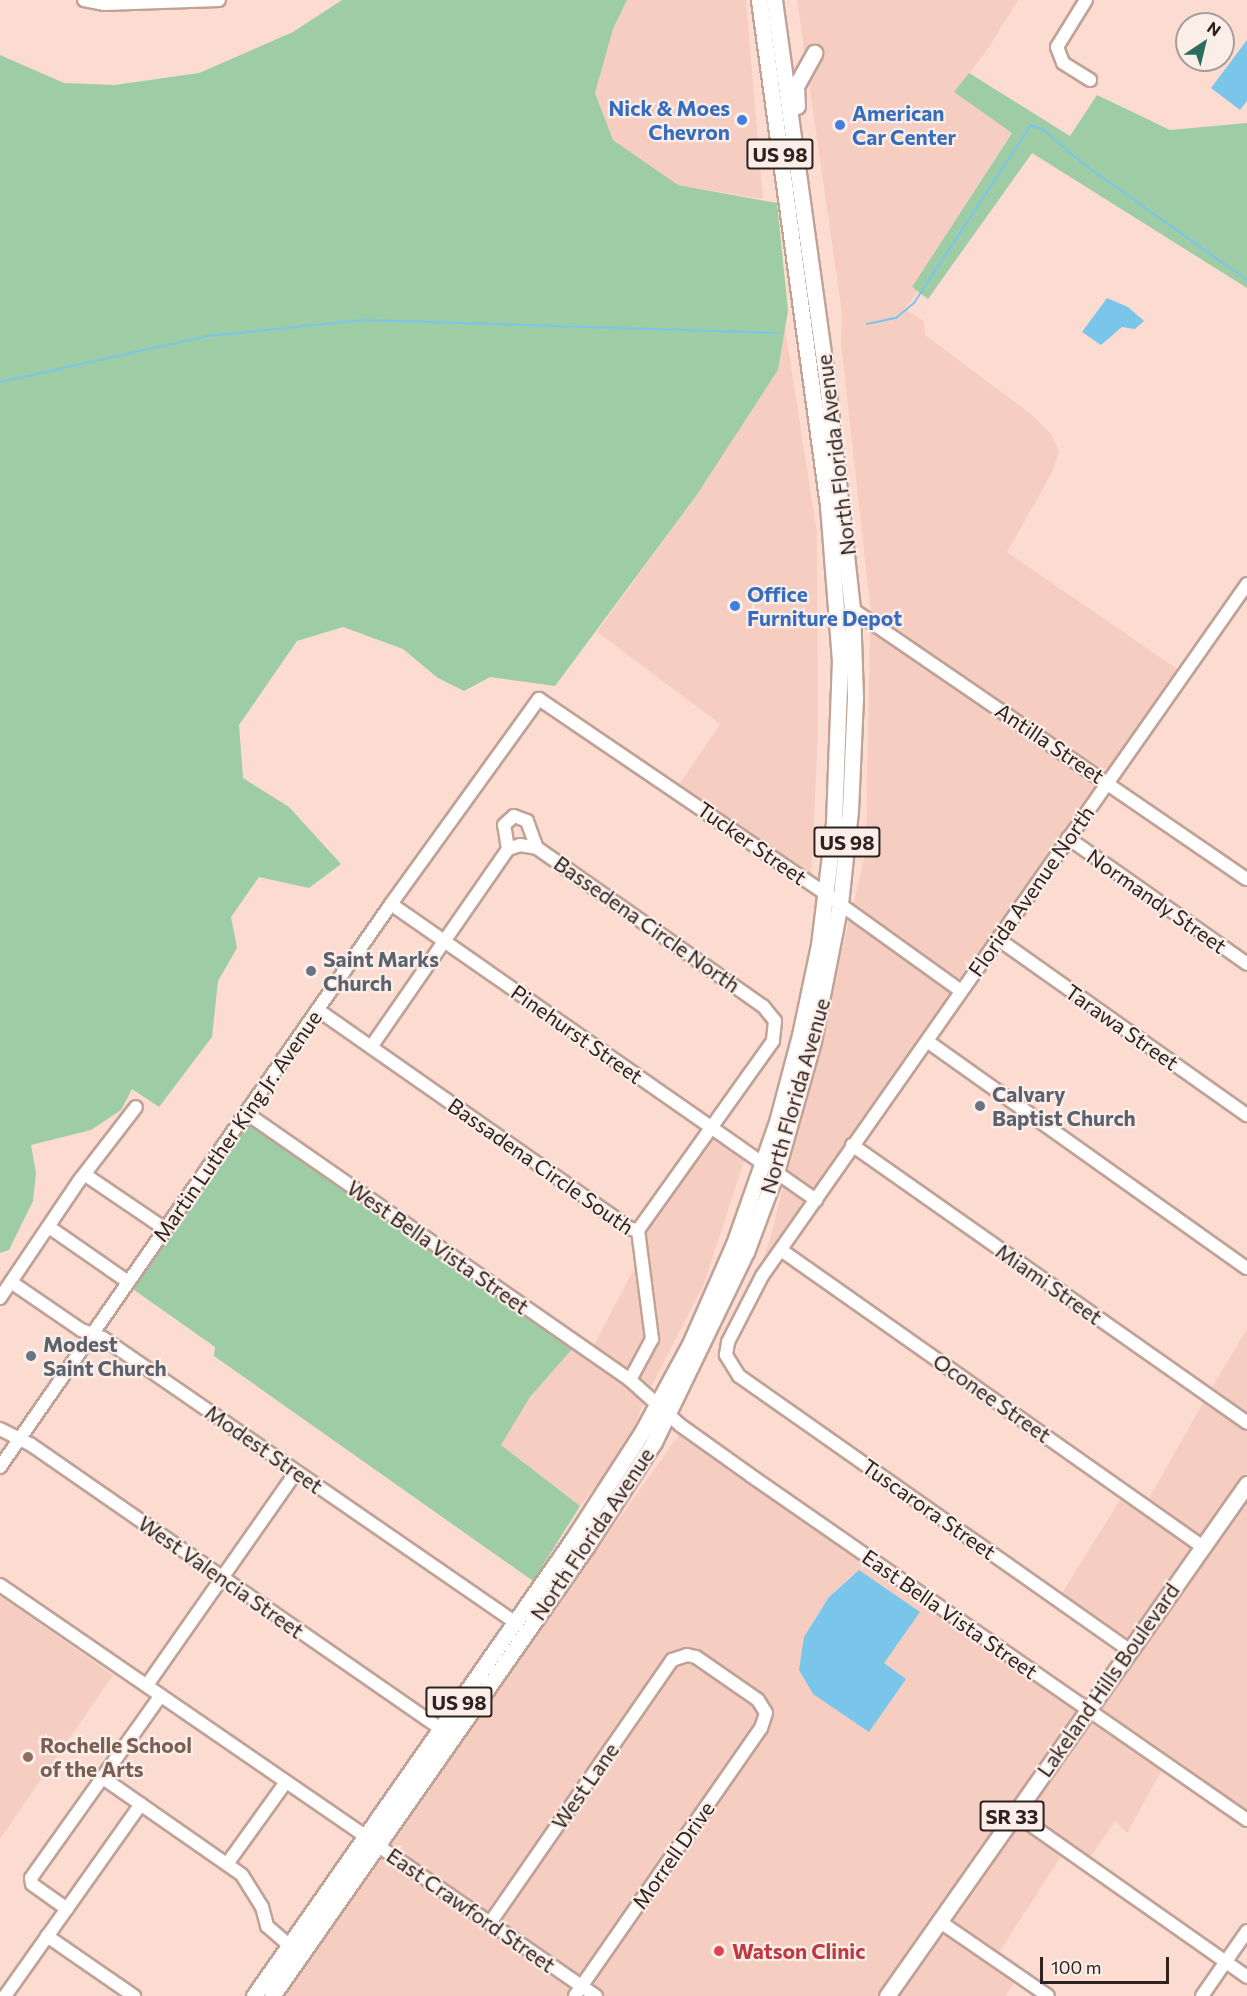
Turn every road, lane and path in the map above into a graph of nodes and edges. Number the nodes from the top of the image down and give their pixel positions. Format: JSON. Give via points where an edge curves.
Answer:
{"nodes":[{"id":1,"x":84,"y":0,"type":"edge"},
{"id":2,"x":219,"y":0,"type":"edge"},
{"id":3,"x":759,"y":0,"type":"edge"},
{"id":4,"x":774,"y":0,"type":"edge"},
{"id":5,"x":1086,"y":0,"type":"edge"},
{"id":6,"x":814,"y":53,"type":"dead end"},
{"id":7,"x":775,"y":62,"type":"junction"},
{"id":8,"x":1090,"y":80,"type":"dead end"},
{"id":9,"x":796,"y":159,"type":"junction"},
{"id":10,"x":793,"y":244,"type":"junction"},
{"id":11,"x":825,"y":368,"type":"junction"},
{"id":12,"x":812,"y":386,"type":"junction"},
{"id":13,"x":842,"y":501,"type":"junction"},
{"id":14,"x":832,"y":537,"type":"junction"},
{"id":15,"x":1247,"y":584,"type":"edge"},
{"id":16,"x":852,"y":609,"type":"junction"},
{"id":17,"x":854,"y":670,"type":"junction"},
{"id":18,"x":539,"y":699,"type":"joint"},
{"id":19,"x":1106,"y":783,"type":"junction"},
{"id":20,"x":1068,"y":838,"type":"junction"},
{"id":21,"x":537,"y":848,"type":"junction"},
{"id":22,"x":508,"y":849,"type":"junction"},
{"id":23,"x":1247,"y":879,"type":"edge"},
{"id":24,"x":826,"y":894,"type":"junction"},
{"id":25,"x":391,"y":904,"type":"junction"},
{"id":26,"x":840,"y":904,"type":"junction"},
{"id":27,"x":998,"y":939,"type":"junction"},
{"id":28,"x":444,"y":940,"type":"junction"},
{"id":29,"x":1247,"y":964,"type":"edge"},
{"id":30,"x":961,"y":992,"type":"junction"},
{"id":31,"x":318,"y":1010,"type":"junction"},
{"id":32,"x":927,"y":1041,"type":"junction"},
{"id":33,"x":371,"y":1047,"type":"junction"},
{"id":34,"x":136,"y":1107,"type":"dead end"},
{"id":35,"x":246,"y":1113,"type":"junction"},
{"id":36,"x":1247,"y":1115,"type":"edge"},
{"id":37,"x":712,"y":1128,"type":"junction"},
{"id":38,"x":852,"y":1145,"type":"junction"},
{"id":39,"x":762,"y":1163,"type":"junction"},
{"id":40,"x":776,"y":1172,"type":"junction"},
{"id":41,"x":87,"y":1176,"type":"junction"},
{"id":42,"x":816,"y":1200,"type":"junction"},
{"id":43,"x":49,"y":1227,"type":"junction"},
{"id":44,"x":165,"y":1229,"type":"junction"},
{"id":45,"x":638,"y":1230,"type":"junction"},
{"id":46,"x":781,"y":1250,"type":"junction"},
{"id":47,"x":1247,"y":1268,"type":"edge"},
{"id":48,"x":11,"y":1282,"type":"junction"},
{"id":49,"x":128,"y":1282,"type":"junction"},
{"id":50,"x":0,"y":1298,"type":"edge"},
{"id":51,"x":92,"y":1334,"type":"junction"},
{"id":52,"x":630,"y":1380,"type":"junction"},
{"id":53,"x":664,"y":1409,"type":"junction"},
{"id":54,"x":1247,"y":1423,"type":"edge"},
{"id":55,"x":0,"y":1430,"type":"edge"},
{"id":56,"x":19,"y":1439,"type":"junction"},
{"id":57,"x":0,"y":1467,"type":"edge"},
{"id":58,"x":293,"y":1470,"type":"junction"},
{"id":59,"x":1247,"y":1484,"type":"edge"},
{"id":60,"x":1203,"y":1547,"type":"junction"},
{"id":61,"x":222,"y":1578,"type":"junction"},
{"id":62,"x":0,"y":1585,"type":"edge"},
{"id":63,"x":514,"y":1622,"type":"junction"},
{"id":64,"x":1129,"y":1650,"type":"junction"},
{"id":65,"x":147,"y":1685,"type":"junction"},
{"id":66,"x":161,"y":1695,"type":"junction"},
{"id":67,"x":474,"y":1707,"type":"junction"},
{"id":68,"x":1086,"y":1710,"type":"junction"},
{"id":69,"x":766,"y":1713,"type":"joint"},
{"id":70,"x":436,"y":1736,"type":"junction"},
{"id":71,"x":103,"y":1778,"type":"junction"},
{"id":72,"x":286,"y":1782,"type":"junction"},
{"id":73,"x":141,"y":1804,"type":"junction"},
{"id":74,"x":1014,"y":1813,"type":"junction"},
{"id":75,"x":1247,"y":1820,"type":"edge"},
{"id":76,"x":371,"y":1841,"type":"junction"},
{"id":77,"x":227,"y":1864,"type":"junction"},
{"id":78,"x":67,"y":1909,"type":"junction"},
{"id":79,"x":939,"y":1921,"type":"junction"},
{"id":80,"x":490,"y":1923,"type":"junction"},
{"id":81,"x":1247,"y":1931,"type":"edge"},
{"id":82,"x":47,"y":1936,"type":"junction"},
{"id":83,"x":289,"y":1945,"type":"junction"},
{"id":84,"x":1226,"y":1962,"type":"junction"},
{"id":85,"x":1247,"y":1977,"type":"edge"},
{"id":86,"x":578,"y":1991,"type":"edge"},
{"id":87,"x":5,"y":1996,"type":"edge"},
{"id":88,"x":134,"y":1996,"type":"edge"},
{"id":89,"x":254,"y":1996,"type":"edge"},
{"id":90,"x":272,"y":1996,"type":"edge"},
{"id":91,"x":596,"y":1996,"type":"edge"},
{"id":92,"x":887,"y":1996,"type":"edge"},
{"id":93,"x":1048,"y":1996,"type":"edge"},
{"id":94,"x":1202,"y":1996,"type":"edge"}],
"edges":[{"from":1,"to":2,"type":"street","via":[[104,4]]},
{"from":3,"to":7,"type":"main road","number":"US 98"},
{"from":4,"to":7,"type":"main road","number":"US 98"},
{"from":5,"to":8,"type":"street","via":[[1057,47],[1063,63]]},
{"from":6,"to":9,"type":"main road","via":[[796,86],[802,135]]},
{"from":7,"to":9,"type":"main road","name":"North Florida Avenue","number":"US 98"},
{"from":7,"to":10,"type":"main road","name":"North Florida Avenue","number":"US 98"},
{"from":9,"to":11,"type":"main road","name":"North Florida Avenue","number":"US 98"},
{"from":10,"to":11,"type":"main road","via":[[803,270],[816,360]]},
{"from":10,"to":12,"type":"main road","name":"North Florida Avenue","number":"US 98"},
{"from":11,"to":13,"type":"main road","name":"North Florida Avenue","number":"US 98"},
{"from":12,"to":13,"type":"main road","via":[[822,400],[835,486]]},
{"from":12,"to":14,"type":"main road","name":"North Florida Avenue","number":"US 98"},
{"from":13,"to":16,"type":"main road","name":"North Florida Avenue","number":"US 98"},
{"from":14,"to":17,"type":"main road","via":[[840,558],[848,663]]},
{"from":14,"to":24,"type":"main road","name":"North Florida Avenue","number":"US 98","via":[[840,707],[835,818]]},
{"from":15,"to":19,"type":"street","name":"Florida Avenue North"},
{"from":16,"to":17,"type":"main road","name":"North Florida Avenue","number":"US 98"},
{"from":16,"to":19,"type":"street","name":"Antilla Street"},
{"from":17,"to":26,"type":"main road","name":"North Florida Avenue","number":"US 98","via":[[854,758]]},
{"from":18,"to":24,"type":"street","name":"Tucker Street"},
{"from":18,"to":25,"type":"street","name":"Martin Luther King Jr. Avenue"},
{"from":19,"to":20,"type":"street","name":"Florida Avenue North"},
{"from":19,"to":23,"type":"street","name":"Antilla Street"},
{"from":20,"to":27,"type":"street","name":"Florida Avenue North"},
{"from":20,"to":29,"type":"street","name":"Normandy Street"},
{"from":21,"to":22,"type":"street","name":"Bassedena Circle North","via":[[520,845]]},
{"from":21,"to":22,"type":"street","via":[[527,821],[514,816],[504,825]]},
{"from":21,"to":37,"type":"street","name":"Bassedena Circle North","via":[[770,1012],[776,1026],[773,1041]]},
{"from":22,"to":28,"type":"street"},
{"from":24,"to":26,"type":"street","name":"Tucker Street"},
{"from":24,"to":39,"type":"main road","name":"North Florida Avenue","number":"US 98","via":[[800,1035]]},
{"from":25,"to":28,"type":"street","name":"Pinehurst Street"},
{"from":25,"to":31,"type":"street","name":"Martin Luther King Jr. Avenue"},
{"from":26,"to":30,"type":"street","name":"Tucker Street"},
{"from":26,"to":40,"type":"main road","name":"North Florida Avenue","number":"US 98","via":[[813,1041]]},
{"from":27,"to":30,"type":"street","name":"Florida Avenue North"},
{"from":27,"to":36,"type":"street","name":"Tarawa Street"},
{"from":28,"to":33,"type":"street"},
{"from":28,"to":37,"type":"street","name":"Pinehurst Street"},
{"from":30,"to":32,"type":"street","name":"Florida Avenue North"},
{"from":31,"to":33,"type":"street","name":"Bassadena Circle South"},
{"from":31,"to":35,"type":"street","name":"Martin Luther King Jr. Avenue"},
{"from":32,"to":38,"type":"street","name":"Florida Avenue North"},
{"from":32,"to":47,"type":"street"},
{"from":33,"to":45,"type":"street","name":"Bassadena Circle South","via":[[631,1229]]},
{"from":34,"to":41,"type":"street"},
{"from":35,"to":44,"type":"street","name":"Martin Luther King Jr. Avenue"},
{"from":35,"to":52,"type":"street","name":"West Bella Vista Street"},
{"from":37,"to":39,"type":"street","name":"Pinehurst Street"},
{"from":37,"to":45,"type":"street"},
{"from":38,"to":42,"type":"street","name":"Florida Avenue North"},
{"from":38,"to":54,"type":"street","name":"Miami Street"},
{"from":39,"to":53,"type":"main road","name":"North Florida Avenue","number":"US 98"},
{"from":40,"to":42,"type":"street"},
{"from":40,"to":53,"type":"main road","name":"North Florida Avenue","number":"US 98","via":[[728,1294]]},
{"from":41,"to":43,"type":"street","via":[[79,1181]]},
{"from":41,"to":44,"type":"street"},
{"from":42,"to":46,"type":"street"},
{"from":43,"to":48,"type":"street"},
{"from":43,"to":49,"type":"street"},
{"from":44,"to":49,"type":"street","name":"Martin Luther King Jr. Avenue"},
{"from":45,"to":52,"type":"street","name":"Bassadena Circle South","via":[[652,1331],[645,1357]]},
{"from":46,"to":60,"type":"street","name":"Oconee Street"},
{"from":46,"to":64,"type":"street","name":"Tuscarora Street","via":[[756,1286],[728,1342],[726,1355],[730,1366]]},
{"from":48,"to":50,"type":"street"},
{"from":48,"to":51,"type":"street","name":"Modest Street"},
{"from":49,"to":51,"type":"street","name":"Martin Luther King Jr. Avenue"},
{"from":51,"to":56,"type":"street","name":"Martin Luther King Jr. Avenue"},
{"from":51,"to":58,"type":"street","name":"Modest Street"},
{"from":52,"to":53,"type":"street","name":"West Bella Vista Street"},
{"from":53,"to":63,"type":"main road","name":"North Florida Avenue","number":"US 98"},
{"from":53,"to":67,"type":"main road","name":"North Florida Avenue","number":"US 98","via":[[621,1496]]},
{"from":53,"to":68,"type":"street","name":"East Bella Vista Street","via":[[741,1468]]},
{"from":55,"to":56,"type":"street","name":"West Valencia Street"},
{"from":56,"to":57,"type":"street","name":"Martin Luther King Jr. Avenue"},
{"from":56,"to":61,"type":"street","name":"West Valencia Street"},
{"from":58,"to":61,"type":"street","via":[[294,1475]]},
{"from":58,"to":63,"type":"street","name":"Modest Street"},
{"from":59,"to":60,"type":"main road","name":"Lakeland Hills Boulevard","number":"SR 33"},
{"from":60,"to":64,"type":"main road","name":"Lakeland Hills Boulevard","number":"SR 33"},
{"from":61,"to":65,"type":"street"},
{"from":61,"to":70,"type":"street","name":"West Valencia Street"},
{"from":62,"to":65,"type":"street","name":"East Crawford Street"},
{"from":63,"to":67,"type":"main road","via":[[518,1630],[482,1684]]},
{"from":63,"to":70,"type":"main road","name":"North Florida Avenue","number":"US 98"},
{"from":64,"to":68,"type":"main road","name":"Lakeland Hills Boulevard","number":"SR 33"},
{"from":65,"to":66,"type":"street","name":"East Crawford Street"},
{"from":66,"to":71,"type":"street"},
{"from":66,"to":72,"type":"street","name":"East Crawford Street"},
{"from":67,"to":76,"type":"main road","name":"North Florida Avenue","number":"US 98"},
{"from":68,"to":74,"type":"main road","name":"Lakeland Hills Boulevard","number":"SR 33"},
{"from":68,"to":75,"type":"street","name":"East Bella Vista Street"},
{"from":69,"to":80,"type":"street","name":"West Lane","via":[[758,1700],[696,1657],[684,1655],[672,1660]]},
{"from":69,"to":86,"type":"street","name":"Morrell Drive","via":[[761,1728]]},
{"from":70,"to":76,"type":"main road","name":"North Florida Avenue","number":"US 98"},
{"from":71,"to":73,"type":"street"},
{"from":71,"to":78,"type":"street","via":[[31,1878],[32,1884]]},
{"from":72,"to":76,"type":"street","name":"East Crawford Street"},
{"from":72,"to":77,"type":"street"},
{"from":73,"to":77,"type":"street"},
{"from":73,"to":78,"type":"street"},
{"from":74,"to":79,"type":"main road","name":"Lakeland Hills Boulevard","number":"SR 33"},
{"from":74,"to":84,"type":"street"},
{"from":76,"to":80,"type":"street","name":"East Crawford Street"},
{"from":76,"to":83,"type":"main road","name":"North Florida Avenue","number":"US 98"},
{"from":76,"to":90,"type":"main road","via":[[331,1899],[323,1922]]},
{"from":77,"to":83,"type":"street","via":[[242,1875],[255,1893],[267,1926]]},
{"from":78,"to":82,"type":"street"},
{"from":79,"to":92,"type":"main road","name":"Lakeland Hills Boulevard","number":"SR 33"},
{"from":79,"to":93,"type":"street"},
{"from":80,"to":86,"type":"street","name":"East Crawford Street"},
{"from":81,"to":84,"type":"street"},
{"from":82,"to":87,"type":"street"},
{"from":82,"to":88,"type":"street"},
{"from":83,"to":89,"type":"main road","name":"North Florida Avenue","number":"US 98"},
{"from":84,"to":85,"type":"street"},
{"from":84,"to":94,"type":"street"},
{"from":86,"to":91,"type":"street","name":"East Crawford Street"}]}
